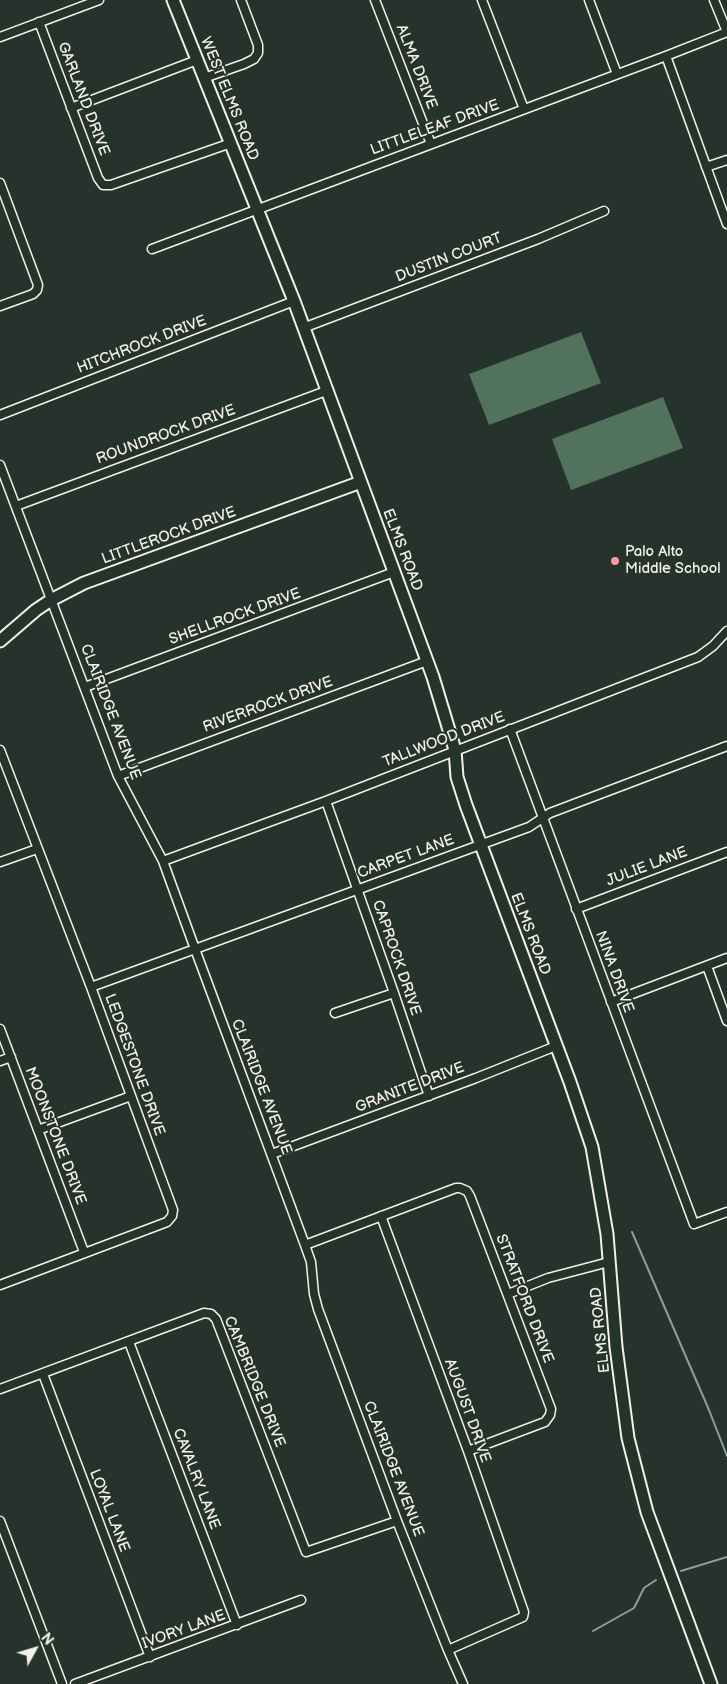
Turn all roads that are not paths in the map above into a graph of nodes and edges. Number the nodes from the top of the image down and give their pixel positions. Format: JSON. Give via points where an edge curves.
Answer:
{"nodes":[{"id":1,"x":99,"y":0,"type":"edge"},
{"id":2,"x":173,"y":0,"type":"edge"},
{"id":3,"x":241,"y":0,"type":"edge"},
{"id":4,"x":375,"y":0,"type":"edge"},
{"id":5,"x":482,"y":0,"type":"edge"},
{"id":6,"x":589,"y":0,"type":"edge"},
{"id":7,"x":714,"y":0,"type":"edge"},
{"id":8,"x":39,"y":22,"type":"junction"},
{"id":9,"x":727,"y":32,"type":"edge"},
{"id":10,"x":0,"y":37,"type":"edge"},
{"id":11,"x":666,"y":56,"type":"junction"},
{"id":12,"x":197,"y":60,"type":"junction"},
{"id":13,"x":617,"y":74,"type":"junction"},
{"id":14,"x":204,"y":78,"type":"junction"},
{"id":15,"x":71,"y":108,"type":"junction"},
{"id":16,"x":524,"y":109,"type":"junction"},
{"id":17,"x":231,"y":143,"type":"junction"},
{"id":18,"x":431,"y":144,"type":"junction"},
{"id":19,"x":727,"y":160,"type":"edge"},
{"id":20,"x":706,"y":168,"type":"junction"},
{"id":21,"x":0,"y":183,"type":"edge"},
{"id":22,"x":258,"y":209,"type":"junction"},
{"id":23,"x":604,"y":211,"type":"dead end"},
{"id":24,"x":727,"y":224,"type":"edge"},
{"id":25,"x":152,"y":250,"type":"dead end"},
{"id":26,"x":294,"y":301,"type":"junction"},
{"id":27,"x":0,"y":306,"type":"edge"},
{"id":28,"x":303,"y":328,"type":"junction"},
{"id":29,"x":326,"y":391,"type":"junction"},
{"id":30,"x":0,"y":415,"type":"edge"},
{"id":31,"x":0,"y":465,"type":"edge"},
{"id":32,"x":361,"y":482,"type":"junction"},
{"id":33,"x":16,"y":506,"type":"junction"},
{"id":34,"x":394,"y":572,"type":"junction"},
{"id":35,"x":51,"y":600,"type":"junction"},
{"id":36,"x":727,"y":631,"type":"edge"},
{"id":37,"x":0,"y":641,"type":"edge"},
{"id":38,"x":427,"y":661,"type":"junction"},
{"id":39,"x":85,"y":687,"type":"junction"},
{"id":40,"x":510,"y":729,"type":"junction"},
{"id":41,"x":727,"y":746,"type":"edge"},
{"id":42,"x":0,"y":750,"type":"edge"},
{"id":43,"x":455,"y":750,"type":"junction"},
{"id":44,"x":118,"y":776,"type":"junction"},
{"id":45,"x":326,"y":801,"type":"junction"},
{"id":46,"x":542,"y":817,"type":"junction"},
{"id":47,"x":480,"y":845,"type":"junction"},
{"id":48,"x":37,"y":849,"type":"junction"},
{"id":49,"x":727,"y":852,"type":"edge"},
{"id":50,"x":163,"y":861,"type":"junction"},
{"id":51,"x":0,"y":862,"type":"edge"},
{"id":52,"x":356,"y":889,"type":"junction"},
{"id":53,"x":576,"y":909,"type":"junction"},
{"id":54,"x":194,"y":949,"type":"junction"},
{"id":55,"x":727,"y":958,"type":"edge"},
{"id":56,"x":707,"y":966,"type":"junction"},
{"id":57,"x":91,"y":987,"type":"junction"},
{"id":58,"x":394,"y":993,"type":"junction"},
{"id":59,"x":611,"y":1002,"type":"junction"},
{"id":60,"x":334,"y":1013,"type":"dead end"},
{"id":61,"x":727,"y":1022,"type":"edge"},
{"id":62,"x":0,"y":1028,"type":"edge"},
{"id":63,"x":556,"y":1046,"type":"junction"},
{"id":64,"x":11,"y":1057,"type":"junction"},
{"id":65,"x":0,"y":1061,"type":"edge"},
{"id":66,"x":131,"y":1096,"type":"junction"},
{"id":67,"x":429,"y":1096,"type":"junction"},
{"id":68,"x":38,"y":1130,"type":"junction"},
{"id":69,"x":272,"y":1154,"type":"junction"},
{"id":70,"x":727,"y":1212,"type":"edge"},
{"id":71,"x":382,"y":1216,"type":"junction"},
{"id":72,"x":305,"y":1245,"type":"junction"},
{"id":73,"x":84,"y":1252,"type":"junction"},
{"id":74,"x":609,"y":1262,"type":"junction"},
{"id":75,"x":0,"y":1285,"type":"edge"},
{"id":76,"x":508,"y":1294,"type":"junction"},
{"id":77,"x":129,"y":1342,"type":"junction"},
{"id":78,"x":43,"y":1374,"type":"junction"},
{"id":79,"x":0,"y":1389,"type":"edge"},
{"id":80,"x":468,"y":1451,"type":"junction"},
{"id":81,"x":0,"y":1521,"type":"edge"},
{"id":82,"x":397,"y":1521,"type":"junction"},
{"id":83,"x":301,"y":1600,"type":"dead end"},
{"id":84,"x":236,"y":1625,"type":"junction"},
{"id":85,"x":448,"y":1650,"type":"junction"},
{"id":86,"x":150,"y":1657,"type":"junction"},
{"id":87,"x":62,"y":1684,"type":"edge"},
{"id":88,"x":75,"y":1684,"type":"edge"},
{"id":89,"x":463,"y":1684,"type":"edge"},
{"id":90,"x":711,"y":1684,"type":"edge"}],
"edges":[{"from":1,"to":8,"type":"street"},
{"from":2,"to":12,"type":"main road","name":"WEST ELMS ROAD"},
{"from":3,"to":14,"type":"street","via":[[258,53],[249,62]]},
{"from":4,"to":18,"type":"street","name":"ALMA DRIVE"},
{"from":5,"to":16,"type":"street"},
{"from":6,"to":13,"type":"street"},
{"from":7,"to":9,"type":"street"},
{"from":8,"to":10,"type":"street"},
{"from":8,"to":15,"type":"street","name":"GARLAND DRIVE"},
{"from":9,"to":11,"type":"street","name":"LITTLELEAF DRIVE"},
{"from":11,"to":13,"type":"street","name":"LITTLELEAF DRIVE"},
{"from":11,"to":20,"type":"street"},
{"from":12,"to":14,"type":"main road","name":"WEST ELMS ROAD"},
{"from":12,"to":15,"type":"street"},
{"from":13,"to":16,"type":"street","name":"LITTLELEAF DRIVE"},
{"from":14,"to":17,"type":"main road","name":"WEST ELMS ROAD"},
{"from":15,"to":17,"type":"street","name":"GARLAND DRIVE","via":[[103,185]]},
{"from":16,"to":18,"type":"street","name":"LITTLELEAF DRIVE"},
{"from":17,"to":22,"type":"main road","name":"WEST ELMS ROAD"},
{"from":18,"to":22,"type":"street","name":"LITTLELEAF DRIVE"},
{"from":19,"to":20,"type":"street"},
{"from":20,"to":24,"type":"street"},
{"from":21,"to":27,"type":"street","via":[[38,285],[32,294]]},
{"from":22,"to":25,"type":"street","name":"LITTLELEAF DRIVE"},
{"from":22,"to":26,"type":"main road","name":"ELMS ROAD"},
{"from":23,"to":28,"type":"street","name":"DUSTIN COURT"},
{"from":26,"to":28,"type":"main road","name":"ELMS ROAD"},
{"from":26,"to":30,"type":"street","name":"HITCHROCK DRIVE"},
{"from":28,"to":29,"type":"main road","name":"ELMS ROAD"},
{"from":29,"to":32,"type":"main road","name":"ELMS ROAD"},
{"from":29,"to":33,"type":"street","name":"ROUNDROCK DRIVE"},
{"from":31,"to":33,"type":"street"},
{"from":32,"to":34,"type":"main road","name":"ELMS ROAD"},
{"from":32,"to":35,"type":"main road","name":"LITTLEROCK DRIVE","via":[[84,583]]},
{"from":33,"to":35,"type":"street","name":"CLAIRIDGE AVENUE"},
{"from":34,"to":38,"type":"main road","name":"ELMS ROAD"},
{"from":34,"to":39,"type":"street","name":"SHELLROCK DRIVE"},
{"from":35,"to":37,"type":"main road","name":"LITTLEROCK DRIVE"},
{"from":35,"to":39,"type":"street","name":"CLAIRIDGE AVENUE"},
{"from":36,"to":40,"type":"street","name":"TALLWOOD DRIVE","via":[[698,657]]},
{"from":38,"to":43,"type":"main road","name":"ELMS ROAD"},
{"from":38,"to":44,"type":"street","name":"RIVERROCK DRIVE"},
{"from":39,"to":44,"type":"street","name":"CLAIRIDGE AVENUE"},
{"from":40,"to":43,"type":"street","name":"TALLWOOD DRIVE"},
{"from":40,"to":46,"type":"street","name":"NINA DRIVE"},
{"from":41,"to":46,"type":"street","name":"CARPET LANE"},
{"from":42,"to":48,"type":"street","name":"LEDGESTONE DRIVE"},
{"from":43,"to":45,"type":"street","name":"TALLWOOD DRIVE"},
{"from":43,"to":47,"type":"main road","name":"ELMS ROAD","via":[[457,777]]},
{"from":44,"to":50,"type":"street","name":"CLAIRIDGE AVENUE"},
{"from":45,"to":50,"type":"street","name":"TALLWOOD DRIVE"},
{"from":45,"to":52,"type":"street","name":"CAPROCK DRIVE"},
{"from":46,"to":47,"type":"street","name":"CARPET LANE","via":[[529,826]]},
{"from":46,"to":53,"type":"street","name":"NINA DRIVE"},
{"from":47,"to":52,"type":"street","name":"CARPET LANE"},
{"from":47,"to":63,"type":"main road","name":"ELMS ROAD"},
{"from":48,"to":51,"type":"street"},
{"from":48,"to":57,"type":"street","name":"LEDGESTONE DRIVE"},
{"from":49,"to":53,"type":"street","name":"JULIE LANE"},
{"from":50,"to":54,"type":"street","name":"CLAIRIDGE AVENUE"},
{"from":52,"to":54,"type":"street","name":"CARPET LANE"},
{"from":52,"to":58,"type":"street","name":"CAPROCK DRIVE"},
{"from":53,"to":59,"type":"street","name":"NINA DRIVE"},
{"from":54,"to":57,"type":"street","name":"CARPET LANE"},
{"from":54,"to":69,"type":"street","name":"CLAIRIDGE AVENUE"},
{"from":55,"to":56,"type":"street"},
{"from":56,"to":59,"type":"street"},
{"from":56,"to":61,"type":"street"},
{"from":57,"to":66,"type":"street","name":"LEDGESTONE DRIVE"},
{"from":58,"to":60,"type":"street"},
{"from":58,"to":67,"type":"street","name":"CAPROCK DRIVE"},
{"from":59,"to":70,"type":"street","name":"NINA DRIVE","via":[[694,1224]]},
{"from":62,"to":64,"type":"street","name":"MOONSTONE DRIVE"},
{"from":63,"to":67,"type":"street","name":"GRANITE DRIVE"},
{"from":63,"to":74,"type":"main road","name":"ELMS ROAD","via":[[592,1147]]},
{"from":64,"to":65,"type":"street"},
{"from":64,"to":68,"type":"street","name":"MOONSTONE DRIVE"},
{"from":66,"to":68,"type":"street"},
{"from":66,"to":73,"type":"street","name":"LEDGESTONE DRIVE","via":[[173,1210],[172,1216],[167,1222]]},
{"from":67,"to":69,"type":"street","name":"GRANITE DRIVE"},
{"from":68,"to":73,"type":"street","name":"MOONSTONE DRIVE"},
{"from":69,"to":72,"type":"street","name":"CLAIRIDGE AVENUE"},
{"from":71,"to":72,"type":"street"},
{"from":71,"to":76,"type":"street","name":"STRATFORD DRIVE","via":[[456,1188],[465,1190]]},
{"from":71,"to":80,"type":"street","name":"AUGUST DRIVE"},
{"from":72,"to":82,"type":"street","name":"CLAIRIDGE AVENUE","via":[[318,1308]]},
{"from":73,"to":75,"type":"street","name":"LEDGESTONE DRIVE"},
{"from":74,"to":76,"type":"street","via":[[548,1278]]},
{"from":74,"to":90,"type":"main road","name":"ELMS ROAD","via":[[628,1438],[648,1512]]},
{"from":76,"to":80,"type":"street","name":"STRATFORD DRIVE","via":[[551,1409],[545,1422]]},
{"from":77,"to":78,"type":"street","name":"CAMBRIDGE DRIVE"},
{"from":77,"to":82,"type":"street","name":"CAMBRIDGE DRIVE","via":[[204,1313],[216,1319],[306,1552]]},
{"from":77,"to":84,"type":"street","name":"CAVALRY LANE"},
{"from":78,"to":79,"type":"street","name":"CAMBRIDGE DRIVE"},
{"from":78,"to":86,"type":"street","name":"LOYAL LANE"},
{"from":80,"to":85,"type":"street","name":"AUGUST DRIVE","via":[[524,1615]]},
{"from":81,"to":87,"type":"street"},
{"from":82,"to":85,"type":"street","name":"CLAIRIDGE AVENUE"},
{"from":83,"to":84,"type":"street","name":"IVORY LANE"},
{"from":84,"to":86,"type":"street","name":"IVORY LANE"},
{"from":85,"to":89,"type":"street","name":"CLAIRIDGE AVENUE"},
{"from":86,"to":88,"type":"street","name":"IVORY LANE"}]}
